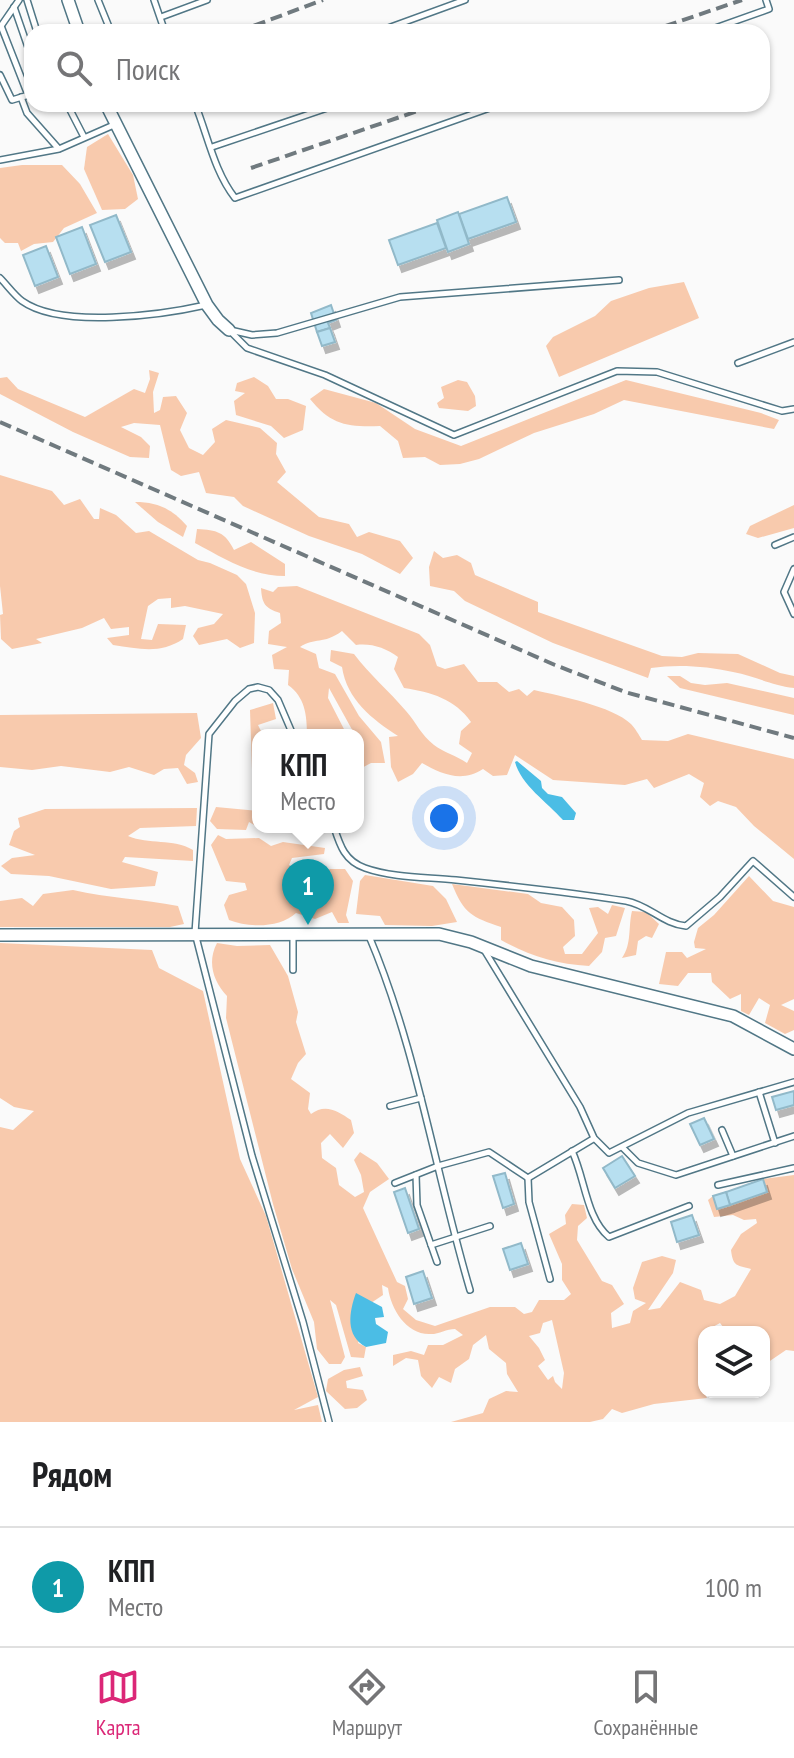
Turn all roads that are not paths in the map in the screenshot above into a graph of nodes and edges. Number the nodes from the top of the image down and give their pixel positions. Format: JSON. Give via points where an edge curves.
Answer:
{"nodes":[{"id":1,"x":19,"y":0,"type":"edge"},
{"id":2,"x":27,"y":0,"type":"edge"},
{"id":3,"x":68,"y":0,"type":"edge"},
{"id":4,"x":98,"y":0,"type":"edge"},
{"id":5,"x":154,"y":0,"type":"edge"},
{"id":6,"x":207,"y":0,"type":"edge"},
{"id":7,"x":465,"y":0,"type":"edge"},
{"id":8,"x":766,"y":0,"type":"edge"},
{"id":9,"x":14,"y":7,"type":"junction"},
{"id":10,"x":161,"y":17,"type":"junction"},
{"id":11,"x":34,"y":24,"type":"edge"},
{"id":12,"x":76,"y":24,"type":"edge"},
{"id":13,"x":108,"y":24,"type":"edge"},
{"id":14,"x":163,"y":24,"type":"edge"},
{"id":15,"x":399,"y":24,"type":"edge"},
{"id":16,"x":727,"y":24,"type":"edge"},
{"id":17,"x":0,"y":26,"type":"edge"},
{"id":18,"x":24,"y":36,"type":"edge"},
{"id":19,"x":0,"y":75,"type":"edge"},
{"id":20,"x":24,"y":87,"type":"edge"},
{"id":21,"x":24,"y":96,"type":"edge"},
{"id":22,"x":27,"y":112,"type":"edge"},
{"id":23,"x":71,"y":112,"type":"edge"},
{"id":24,"x":110,"y":112,"type":"edge"},
{"id":25,"x":198,"y":112,"type":"edge"},
{"id":26,"x":315,"y":112,"type":"edge"},
{"id":27,"x":478,"y":112,"type":"edge"},
{"id":28,"x":116,"y":124,"type":"junction"},
{"id":29,"x":84,"y":137,"type":"junction"},
{"id":30,"x":212,"y":147,"type":"junction"},
{"id":31,"x":59,"y":149,"type":"junction"},
{"id":32,"x":0,"y":160,"type":"edge"},
{"id":33,"x":0,"y":278,"type":"edge"},
{"id":34,"x":619,"y":280,"type":"dead end"},
{"id":35,"x":207,"y":305,"type":"junction"},
{"id":36,"x":229,"y":330,"type":"junction"},
{"id":37,"x":794,"y":342,"type":"edge"},
{"id":38,"x":738,"y":363,"type":"dead end"},
{"id":39,"x":794,"y":409,"type":"edge"},
{"id":40,"x":794,"y":537,"type":"edge"},
{"id":41,"x":775,"y":545,"type":"dead end"},
{"id":42,"x":794,"y":569,"type":"edge"},
{"id":43,"x":794,"y":614,"type":"edge"},
{"id":44,"x":290,"y":729,"type":"edge"},
{"id":45,"x":336,"y":833,"type":"edge"},
{"id":46,"x":794,"y":897,"type":"edge"},
{"id":47,"x":195,"y":933,"type":"junction"},
{"id":48,"x":0,"y":935,"type":"edge"},
{"id":49,"x":293,"y":935,"type":"junction"},
{"id":50,"x":369,"y":935,"type":"junction"},
{"id":51,"x":482,"y":947,"type":"junction"},
{"id":52,"x":293,"y":970,"type":"dead end"},
{"id":53,"x":794,"y":1049,"type":"edge"},
{"id":54,"x":794,"y":1082,"type":"edge"},
{"id":55,"x":759,"y":1092,"type":"junction"},
{"id":56,"x":421,"y":1098,"type":"junction"},
{"id":57,"x":390,"y":1106,"type":"dead end"},
{"id":58,"x":722,"y":1130,"type":"dead end"},
{"id":59,"x":794,"y":1136,"type":"edge"},
{"id":60,"x":594,"y":1138,"type":"junction"},
{"id":61,"x":775,"y":1143,"type":"junction"},
{"id":62,"x":623,"y":1148,"type":"junction"},
{"id":63,"x":572,"y":1151,"type":"junction"},
{"id":64,"x":733,"y":1156,"type":"junction"},
{"id":65,"x":438,"y":1166,"type":"junction"},
{"id":66,"x":794,"y":1168,"type":"edge"},
{"id":67,"x":416,"y":1175,"type":"junction"},
{"id":68,"x":528,"y":1178,"type":"junction"},
{"id":69,"x":395,"y":1183,"type":"dead end"},
{"id":70,"x":718,"y":1185,"type":"dead end"},
{"id":71,"x":689,"y":1206,"type":"dead end"},
{"id":72,"x":490,"y":1226,"type":"dead end"},
{"id":73,"x":454,"y":1237,"type":"junction"},
{"id":74,"x":431,"y":1245,"type":"junction"},
{"id":75,"x":437,"y":1262,"type":"dead end"},
{"id":76,"x":550,"y":1279,"type":"dead end"},
{"id":77,"x":470,"y":1290,"type":"dead end"},
{"id":78,"x":329,"y":1422,"type":"edge"}],
"edges":[{"from":1,"to":9,"type":"lane"},
{"from":2,"to":11,"type":"lane"},
{"from":3,"to":12,"type":"street"},
{"from":4,"to":13,"type":"lane"},
{"from":5,"to":10,"type":"lane"},
{"from":6,"to":10,"type":"lane"},
{"from":7,"to":15,"type":"lane"},
{"from":8,"to":16,"type":"lane","via":[[769,9]]},
{"from":9,"to":17,"type":"lane"},
{"from":9,"to":18,"type":"lane"},
{"from":10,"to":14,"type":"lane"},
{"from":17,"to":20,"type":"lane"},
{"from":19,"to":21,"type":"lane","via":[[12,100]]},
{"from":22,"to":31,"type":"lane"},
{"from":23,"to":29,"type":"lane"},
{"from":24,"to":28,"type":"street"},
{"from":25,"to":30,"type":"lane"},
{"from":26,"to":30,"type":"lane"},
{"from":27,"to":30,"type":"lane","via":[[235,198],[221,180]]},
{"from":28,"to":29,"type":"lane"},
{"from":28,"to":35,"type":"street"},
{"from":29,"to":31,"type":"lane"},
{"from":31,"to":32,"type":"lane"},
{"from":33,"to":35,"type":"lane","via":[[23,302],[55,314],[130,317]]},
{"from":34,"to":36,"type":"lane","via":[[400,297],[277,333]]},
{"from":35,"to":36,"type":"street"},
{"from":36,"to":39,"type":"lane","via":[[247,348],[325,375],[454,435],[617,371],[657,372],[782,411]]},
{"from":37,"to":38,"type":"lane"},
{"from":40,"to":41,"type":"lane"},
{"from":42,"to":43,"type":"lane","via":[[784,592]]},
{"from":44,"to":47,"type":"lane","via":[[278,700],[258,687],[235,701],[209,734]]},
{"from":45,"to":46,"type":"lane","via":[[351,862],[366,869],[630,902],[675,925],[686,926],[699,916],[753,861]]},
{"from":47,"to":48,"type":"street"},
{"from":47,"to":49,"type":"street"},
{"from":47,"to":78,"type":"lane"},
{"from":49,"to":50,"type":"street"},
{"from":49,"to":52,"type":"lane"},
{"from":50,"to":51,"type":"street","via":[[439,934]]},
{"from":50,"to":56,"type":"lane"},
{"from":51,"to":53,"type":"street","via":[[531,966],[733,1016]]},
{"from":51,"to":60,"type":"lane"},
{"from":54,"to":55,"type":"lane"},
{"from":55,"to":61,"type":"lane"},
{"from":55,"to":62,"type":"lane","via":[[688,1113]]},
{"from":56,"to":57,"type":"lane"},
{"from":56,"to":65,"type":"lane"},
{"from":58,"to":64,"type":"lane"},
{"from":59,"to":61,"type":"lane"},
{"from":60,"to":62,"type":"lane","via":[[609,1153]]},
{"from":60,"to":63,"type":"lane"},
{"from":61,"to":64,"type":"lane"},
{"from":62,"to":64,"type":"lane","via":[[638,1163],[676,1175]]},
{"from":63,"to":68,"type":"lane"},
{"from":63,"to":71,"type":"lane","via":[[597,1227],[609,1237]]},
{"from":65,"to":67,"type":"lane"},
{"from":65,"to":68,"type":"lane","via":[[489,1152]]},
{"from":65,"to":73,"type":"lane"},
{"from":66,"to":70,"type":"lane"},
{"from":67,"to":69,"type":"lane"},
{"from":67,"to":74,"type":"lane","via":[[417,1205]]},
{"from":68,"to":76,"type":"lane","via":[[529,1202]]},
{"from":72,"to":73,"type":"lane"},
{"from":73,"to":74,"type":"lane"},
{"from":73,"to":77,"type":"lane"},
{"from":74,"to":75,"type":"lane"}]}
